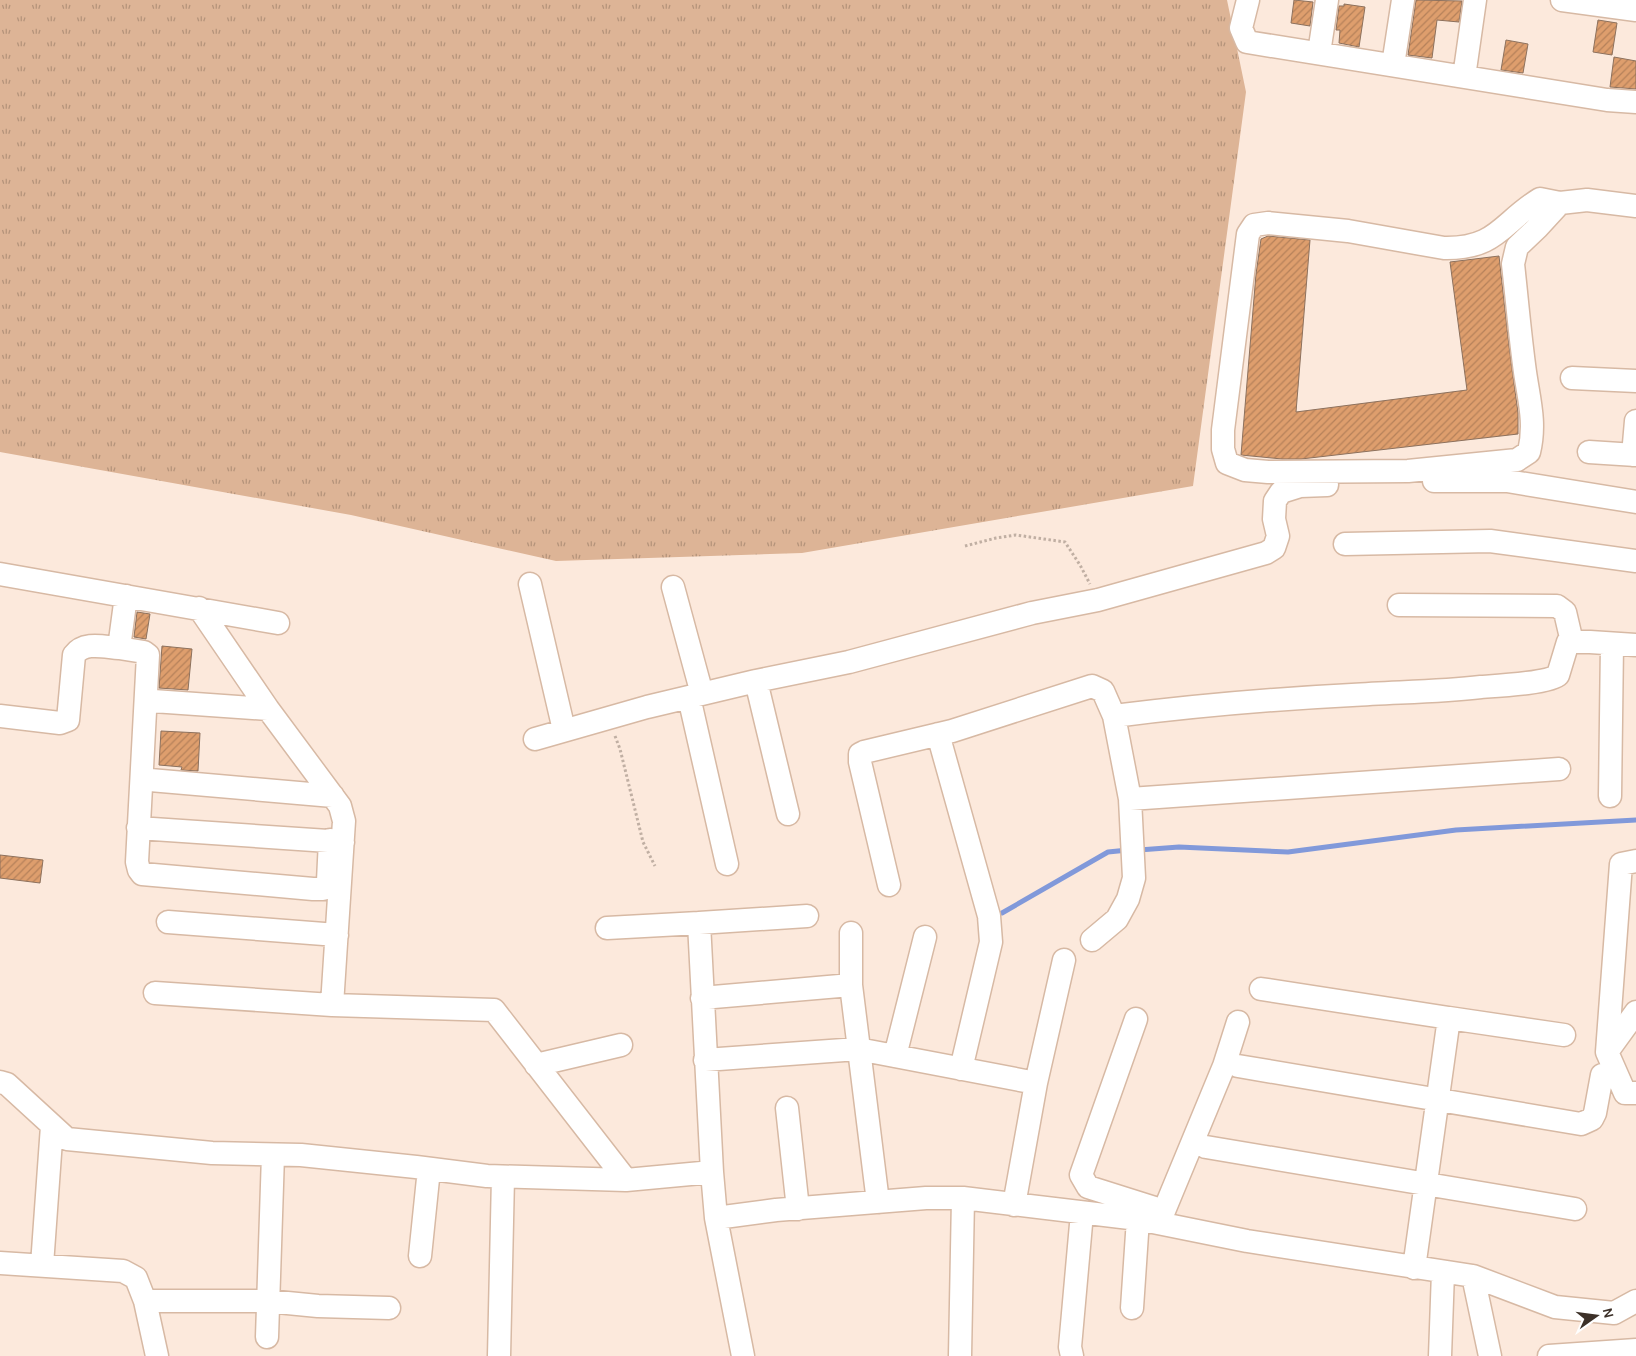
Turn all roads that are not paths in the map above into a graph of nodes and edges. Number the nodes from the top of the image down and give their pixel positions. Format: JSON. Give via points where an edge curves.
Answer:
{"nodes":[{"id":1,"x":1248,"y":0,"type":"edge"},
{"id":2,"x":1327,"y":0,"type":"edge"},
{"id":3,"x":1402,"y":0,"type":"edge"},
{"id":4,"x":1475,"y":0,"type":"edge"},
{"id":5,"x":1562,"y":0,"type":"edge"},
{"id":6,"x":1636,"y":10,"type":"edge"},
{"id":7,"x":1319,"y":53,"type":"junction"},
{"id":8,"x":1393,"y":65,"type":"junction"},
{"id":9,"x":1464,"y":77,"type":"junction"},
{"id":10,"x":1636,"y":102,"type":"edge"},
{"id":11,"x":1560,"y":202,"type":"junction"},
{"id":12,"x":1636,"y":206,"type":"edge"},
{"id":13,"x":1572,"y":378,"type":"dead end"},
{"id":14,"x":1636,"y":381,"type":"edge"},
{"id":15,"x":1636,"y":422,"type":"edge"},
{"id":16,"x":1589,"y":452,"type":"dead end"},
{"id":17,"x":1635,"y":455,"type":"edge"},
{"id":18,"x":1636,"y":502,"type":"edge"},
{"id":19,"x":1345,"y":544,"type":"dead end"},
{"id":20,"x":1636,"y":561,"type":"edge"},
{"id":21,"x":0,"y":574,"type":"edge"},
{"id":22,"x":530,"y":584,"type":"dead end"},
{"id":23,"x":672,"y":587,"type":"dead end"},
{"id":24,"x":126,"y":596,"type":"junction"},
{"id":25,"x":1399,"y":605,"type":"dead end"},
{"id":26,"x":199,"y":608,"type":"junction"},
{"id":27,"x":278,"y":623,"type":"dead end"},
{"id":28,"x":1572,"y":642,"type":"junction"},
{"id":29,"x":1612,"y":644,"type":"junction"},
{"id":30,"x":1636,"y":645,"type":"edge"},
{"id":31,"x":119,"y":648,"type":"junction"},
{"id":32,"x":756,"y":681,"type":"junction"},
{"id":33,"x":695,"y":695,"type":"junction"},
{"id":34,"x":153,"y":701,"type":"dead end"},
{"id":35,"x":268,"y":709,"type":"junction"},
{"id":36,"x":0,"y":716,"type":"edge"},
{"id":37,"x":1114,"y":716,"type":"junction"},
{"id":38,"x":564,"y":730,"type":"junction"},
{"id":39,"x":938,"y":734,"type":"junction"},
{"id":40,"x":535,"y":739,"type":"dead end"},
{"id":41,"x":1559,"y":769,"type":"dead end"},
{"id":42,"x":150,"y":780,"type":"dead end"},
{"id":43,"x":333,"y":796,"type":"junction"},
{"id":44,"x":1610,"y":796,"type":"dead end"},
{"id":45,"x":1130,"y":799,"type":"junction"},
{"id":46,"x":788,"y":814,"type":"dead end"},
{"id":47,"x":138,"y":828,"type":"junction"},
{"id":48,"x":336,"y":841,"type":"junction"},
{"id":49,"x":1636,"y":862,"type":"edge"},
{"id":50,"x":727,"y":864,"type":"dead end"},
{"id":51,"x":335,"y":875,"type":"junction"},
{"id":52,"x":889,"y":885,"type":"dead end"},
{"id":53,"x":807,"y":916,"type":"dead end"},
{"id":54,"x":168,"y":922,"type":"dead end"},
{"id":55,"x":699,"y":923,"type":"junction"},
{"id":56,"x":607,"y":928,"type":"dead end"},
{"id":57,"x":851,"y":933,"type":"dead end"},
{"id":58,"x":337,"y":935,"type":"junction"},
{"id":59,"x":925,"y":937,"type":"dead end"},
{"id":60,"x":1092,"y":940,"type":"dead end"},
{"id":61,"x":1064,"y":960,"type":"dead end"},
{"id":62,"x":851,"y":985,"type":"junction"},
{"id":63,"x":1261,"y":989,"type":"dead end"},
{"id":64,"x":154,"y":993,"type":"dead end"},
{"id":65,"x":702,"y":998,"type":"junction"},
{"id":66,"x":332,"y":1006,"type":"junction"},
{"id":67,"x":1636,"y":1012,"type":"edge"},
{"id":68,"x":1450,"y":1018,"type":"junction"},
{"id":69,"x":1136,"y":1019,"type":"dead end"},
{"id":70,"x":1238,"y":1022,"type":"dead end"},
{"id":71,"x":1564,"y":1035,"type":"dead end"},
{"id":72,"x":621,"y":1044,"type":"dead end"},
{"id":73,"x":858,"y":1049,"type":"junction"},
{"id":74,"x":1607,"y":1052,"type":"junction"},
{"id":75,"x":895,"y":1056,"type":"junction"},
{"id":76,"x":705,"y":1060,"type":"junction"},
{"id":77,"x":536,"y":1065,"type":"junction"},
{"id":78,"x":1238,"y":1066,"type":"dead end"},
{"id":79,"x":961,"y":1069,"type":"junction"},
{"id":80,"x":1602,"y":1075,"type":"dead end"},
{"id":81,"x":0,"y":1082,"type":"edge"},
{"id":82,"x":1036,"y":1083,"type":"junction"},
{"id":83,"x":1636,"y":1093,"type":"edge"},
{"id":84,"x":1438,"y":1099,"type":"junction"},
{"id":85,"x":787,"y":1108,"type":"dead end"},
{"id":86,"x":52,"y":1126,"type":"junction"},
{"id":87,"x":1206,"y":1147,"type":"dead end"},
{"id":88,"x":273,"y":1155,"type":"junction"},
{"id":89,"x":430,"y":1169,"type":"junction"},
{"id":90,"x":712,"y":1172,"type":"junction"},
{"id":91,"x":503,"y":1177,"type":"junction"},
{"id":92,"x":626,"y":1180,"type":"junction"},
{"id":93,"x":1426,"y":1184,"type":"junction"},
{"id":94,"x":963,"y":1198,"type":"junction"},
{"id":95,"x":878,"y":1202,"type":"junction"},
{"id":96,"x":1014,"y":1205,"type":"junction"},
{"id":97,"x":798,"y":1209,"type":"junction"},
{"id":98,"x":1575,"y":1209,"type":"dead end"},
{"id":99,"x":1082,"y":1213,"type":"junction"},
{"id":100,"x":716,"y":1218,"type":"junction"},
{"id":101,"x":1154,"y":1218,"type":"junction"},
{"id":102,"x":420,"y":1256,"type":"dead end"},
{"id":103,"x":0,"y":1263,"type":"edge"},
{"id":104,"x":42,"y":1265,"type":"junction"},
{"id":105,"x":1414,"y":1268,"type":"junction"},
{"id":106,"x":1443,"y":1272,"type":"junction"},
{"id":107,"x":1473,"y":1276,"type":"junction"},
{"id":108,"x":144,"y":1301,"type":"junction"},
{"id":109,"x":267,"y":1301,"type":"junction"},
{"id":110,"x":1636,"y":1301,"type":"edge"},
{"id":111,"x":389,"y":1308,"type":"dead end"},
{"id":112,"x":1132,"y":1308,"type":"dead end"},
{"id":113,"x":267,"y":1338,"type":"dead end"},
{"id":114,"x":1636,"y":1350,"type":"edge"},
{"id":115,"x":158,"y":1356,"type":"edge"},
{"id":116,"x":499,"y":1356,"type":"edge"},
{"id":117,"x":743,"y":1356,"type":"edge"},
{"id":118,"x":960,"y":1356,"type":"edge"},
{"id":119,"x":1072,"y":1356,"type":"edge"},
{"id":120,"x":1440,"y":1356,"type":"edge"},
{"id":121,"x":1490,"y":1356,"type":"edge"},
{"id":122,"x":1549,"y":1356,"type":"edge"}],
"edges":[{"from":1,"to":7,"type":"street","via":[[1241,28],[1247,42]]},
{"from":2,"to":7,"type":"street"},
{"from":3,"to":8,"type":"street"},
{"from":4,"to":9,"type":"street"},
{"from":5,"to":6,"type":"street"},
{"from":7,"to":8,"type":"street"},
{"from":8,"to":9,"type":"street"},
{"from":9,"to":10,"type":"street"},
{"from":11,"to":11,"type":"street","via":[[1540,199],[1496,236],[1481,243],[1455,248],[1348,231],[1268,223],[1254,225],[1248,234],[1223,430],[1227,464],[1268,472],[1408,471],[1517,460],[1529,452],[1533,435],[1532,416],[1513,264],[1517,247]]},
{"from":11,"to":12,"type":"street","via":[[1587,200]]},
{"from":13,"to":14,"type":"street"},
{"from":15,"to":17,"type":"street"},
{"from":16,"to":17,"type":"street"},
{"from":18,"to":32,"type":"street","via":[[1507,481],[1300,486],[1281,492],[1275,501],[1274,519],[1278,536],[1274,548],[1266,553],[1098,600],[1032,613],[849,662]]},
{"from":19,"to":20,"type":"street","via":[[1490,541]]},
{"from":21,"to":24,"type":"street"},
{"from":22,"to":38,"type":"street"},
{"from":23,"to":33,"type":"street"},
{"from":24,"to":26,"type":"street"},
{"from":24,"to":31,"type":"street"},
{"from":25,"to":28,"type":"street","via":[[1552,605],[1564,612]]},
{"from":26,"to":27,"type":"street"},
{"from":26,"to":35,"type":"street"},
{"from":28,"to":29,"type":"street"},
{"from":28,"to":37,"type":"street","via":[[1568,642],[1556,678],[1540,681],[1455,690],[1296,698]]},
{"from":29,"to":30,"type":"street"},
{"from":29,"to":44,"type":"street"},
{"from":31,"to":36,"type":"street","via":[[86,646],[74,655],[68,720],[60,723]]},
{"from":31,"to":47,"type":"street","via":[[144,652],[148,656]]},
{"from":32,"to":33,"type":"street"},
{"from":32,"to":46,"type":"street"},
{"from":33,"to":38,"type":"street"},
{"from":33,"to":50,"type":"street"},
{"from":34,"to":35,"type":"street"},
{"from":35,"to":43,"type":"street"},
{"from":37,"to":39,"type":"street","via":[[1103,691],[1092,686]]},
{"from":37,"to":45,"type":"street"},
{"from":38,"to":40,"type":"street"},
{"from":39,"to":52,"type":"street","via":[[860,754]]},
{"from":39,"to":79,"type":"street","via":[[992,934]]},
{"from":41,"to":45,"type":"street"},
{"from":42,"to":43,"type":"street"},
{"from":43,"to":48,"type":"street","via":[[344,821]]},
{"from":45,"to":60,"type":"street","via":[[1134,878],[1117,919]]},
{"from":47,"to":48,"type":"street"},
{"from":47,"to":51,"type":"street","via":[[137,862],[139,870],[147,876],[323,889]]},
{"from":48,"to":51,"type":"street"},
{"from":49,"to":74,"type":"street","via":[[1621,864]]},
{"from":51,"to":58,"type":"street"},
{"from":53,"to":55,"type":"street"},
{"from":54,"to":58,"type":"street"},
{"from":55,"to":56,"type":"street"},
{"from":55,"to":65,"type":"street"},
{"from":57,"to":62,"type":"street"},
{"from":58,"to":66,"type":"street"},
{"from":59,"to":75,"type":"street"},
{"from":61,"to":82,"type":"street"},
{"from":62,"to":65,"type":"street"},
{"from":62,"to":73,"type":"street"},
{"from":63,"to":68,"type":"street"},
{"from":64,"to":66,"type":"street"},
{"from":65,"to":76,"type":"street"},
{"from":66,"to":77,"type":"street","via":[[494,1010]]},
{"from":67,"to":74,"type":"street"},
{"from":68,"to":71,"type":"street"},
{"from":68,"to":84,"type":"street"},
{"from":69,"to":101,"type":"street","via":[[1081,1175],[1088,1187]]},
{"from":70,"to":101,"type":"street","via":[[1224,1066]]},
{"from":72,"to":77,"type":"street"},
{"from":73,"to":75,"type":"street"},
{"from":73,"to":76,"type":"street"},
{"from":73,"to":95,"type":"street"},
{"from":74,"to":83,"type":"street","via":[[1625,1093]]},
{"from":75,"to":79,"type":"street"},
{"from":76,"to":90,"type":"street"},
{"from":77,"to":92,"type":"street"},
{"from":78,"to":84,"type":"street"},
{"from":79,"to":82,"type":"street"},
{"from":80,"to":84,"type":"street","via":[[1595,1113],[1588,1122],[1581,1124]]},
{"from":81,"to":86,"type":"street","via":[[7,1084]]},
{"from":82,"to":96,"type":"street"},
{"from":84,"to":93,"type":"street"},
{"from":85,"to":97,"type":"street"},
{"from":86,"to":88,"type":"street","via":[[66,1139],[212,1153]]},
{"from":86,"to":104,"type":"street"},
{"from":87,"to":93,"type":"street"},
{"from":88,"to":89,"type":"street"},
{"from":88,"to":109,"type":"street"},
{"from":89,"to":91,"type":"street"},
{"from":89,"to":102,"type":"street"},
{"from":90,"to":92,"type":"street"},
{"from":90,"to":100,"type":"street"},
{"from":91,"to":92,"type":"street"},
{"from":91,"to":116,"type":"street"},
{"from":93,"to":98,"type":"street"},
{"from":93,"to":105,"type":"street"},
{"from":94,"to":95,"type":"street"},
{"from":94,"to":96,"type":"street"},
{"from":94,"to":118,"type":"street"},
{"from":95,"to":97,"type":"street"},
{"from":96,"to":99,"type":"street"},
{"from":97,"to":100,"type":"street"},
{"from":99,"to":101,"type":"street"},
{"from":99,"to":119,"type":"street","via":[[1070,1346]]},
{"from":100,"to":117,"type":"street"},
{"from":101,"to":105,"type":"street","via":[[1247,1241]]},
{"from":101,"to":112,"type":"street"},
{"from":103,"to":104,"type":"street"},
{"from":104,"to":108,"type":"street","via":[[123,1272],[136,1278]]},
{"from":105,"to":106,"type":"street"},
{"from":106,"to":107,"type":"street"},
{"from":106,"to":120,"type":"street"},
{"from":107,"to":110,"type":"street","via":[[1555,1307],[1614,1313]]},
{"from":107,"to":121,"type":"street"},
{"from":108,"to":109,"type":"street"},
{"from":108,"to":115,"type":"street"},
{"from":109,"to":111,"type":"street"},
{"from":109,"to":113,"type":"street"},
{"from":114,"to":122,"type":"street"}]}
